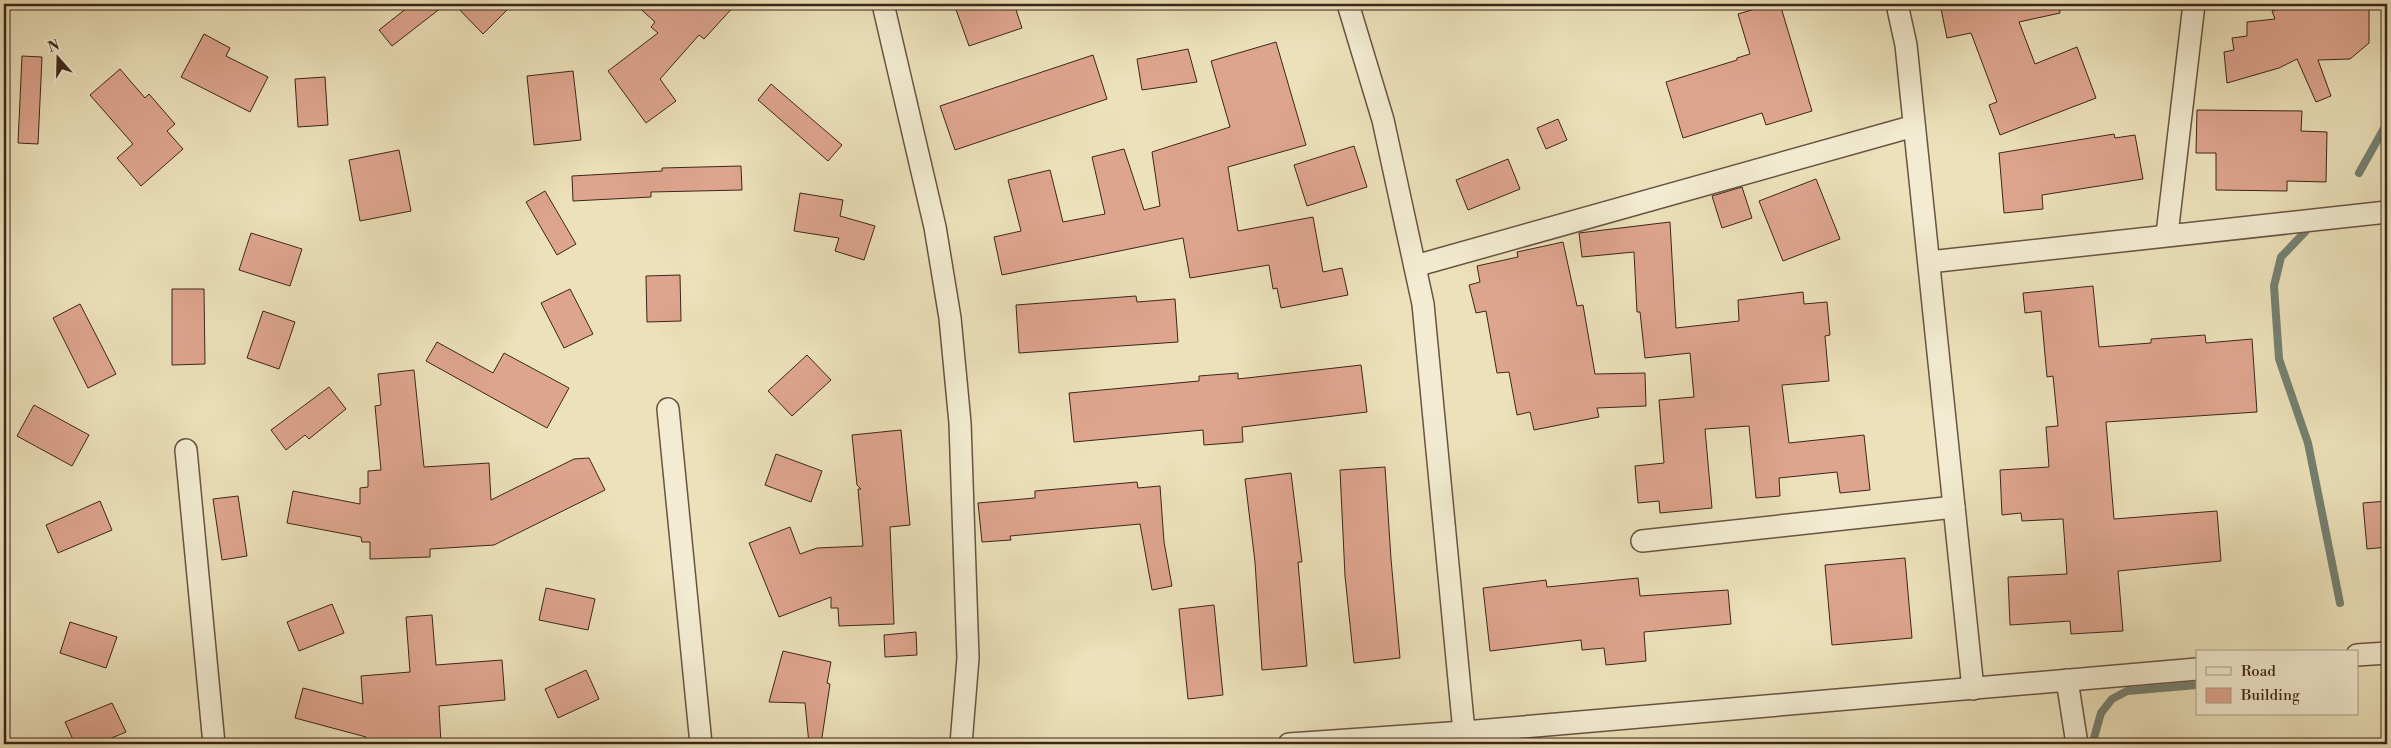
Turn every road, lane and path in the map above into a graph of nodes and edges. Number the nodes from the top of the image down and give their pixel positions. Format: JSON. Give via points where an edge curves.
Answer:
{"nodes":[{"id":1,"x":883,"y":4,"type":"edge"},
{"id":2,"x":1348,"y":4,"type":"edge"},
{"id":3,"x":1897,"y":4,"type":"edge"},
{"id":4,"x":2194,"y":4,"type":"edge"},
{"id":5,"x":1914,"y":126,"type":"junction"},
{"id":6,"x":2387,"y":212,"type":"edge"},
{"id":7,"x":2167,"y":234,"type":"junction"},
{"id":8,"x":1929,"y":262,"type":"junction"},
{"id":9,"x":1415,"y":266,"type":"junction"},
{"id":10,"x":668,"y":409,"type":"dead end"},
{"id":11,"x":186,"y":450,"type":"dead end"},
{"id":12,"x":1954,"y":507,"type":"junction"},
{"id":13,"x":1642,"y":541,"type":"dead end"},
{"id":14,"x":2387,"y":653,"type":"edge"},
{"id":15,"x":2358,"y":655,"type":"edge"},
{"id":16,"x":2196,"y":669,"type":"edge"},
{"id":17,"x":2067,"y":680,"type":"junction"},
{"id":18,"x":1973,"y":689,"type":"junction"},
{"id":19,"x":1464,"y":732,"type":"junction"},
{"id":20,"x":214,"y":744,"type":"edge"},
{"id":21,"x":701,"y":744,"type":"edge"},
{"id":22,"x":961,"y":744,"type":"edge"},
{"id":23,"x":1289,"y":744,"type":"edge"},
{"id":24,"x":2077,"y":744,"type":"edge"}],
"edges":[{"from":1,"to":22,"type":"street","via":[[935,227],[950,318],[960,422],[968,658]]},
{"from":2,"to":9,"type":"street","via":[[1384,120]]},
{"from":3,"to":5,"type":"street","via":[[1906,45]]},
{"from":4,"to":7,"type":"street"},
{"from":5,"to":8,"type":"street"},
{"from":5,"to":9,"type":"street"},
{"from":6,"to":7,"type":"street"},
{"from":7,"to":8,"type":"street"},
{"from":8,"to":12,"type":"street"},
{"from":9,"to":19,"type":"street","via":[[1423,304]]},
{"from":10,"to":21,"type":"street"},
{"from":11,"to":20,"type":"street"},
{"from":12,"to":13,"type":"street"},
{"from":12,"to":18,"type":"street"},
{"from":14,"to":15,"type":"street"},
{"from":16,"to":17,"type":"street"},
{"from":17,"to":18,"type":"street"},
{"from":17,"to":24,"type":"street"},
{"from":18,"to":19,"type":"street"},
{"from":19,"to":23,"type":"street"}]}
